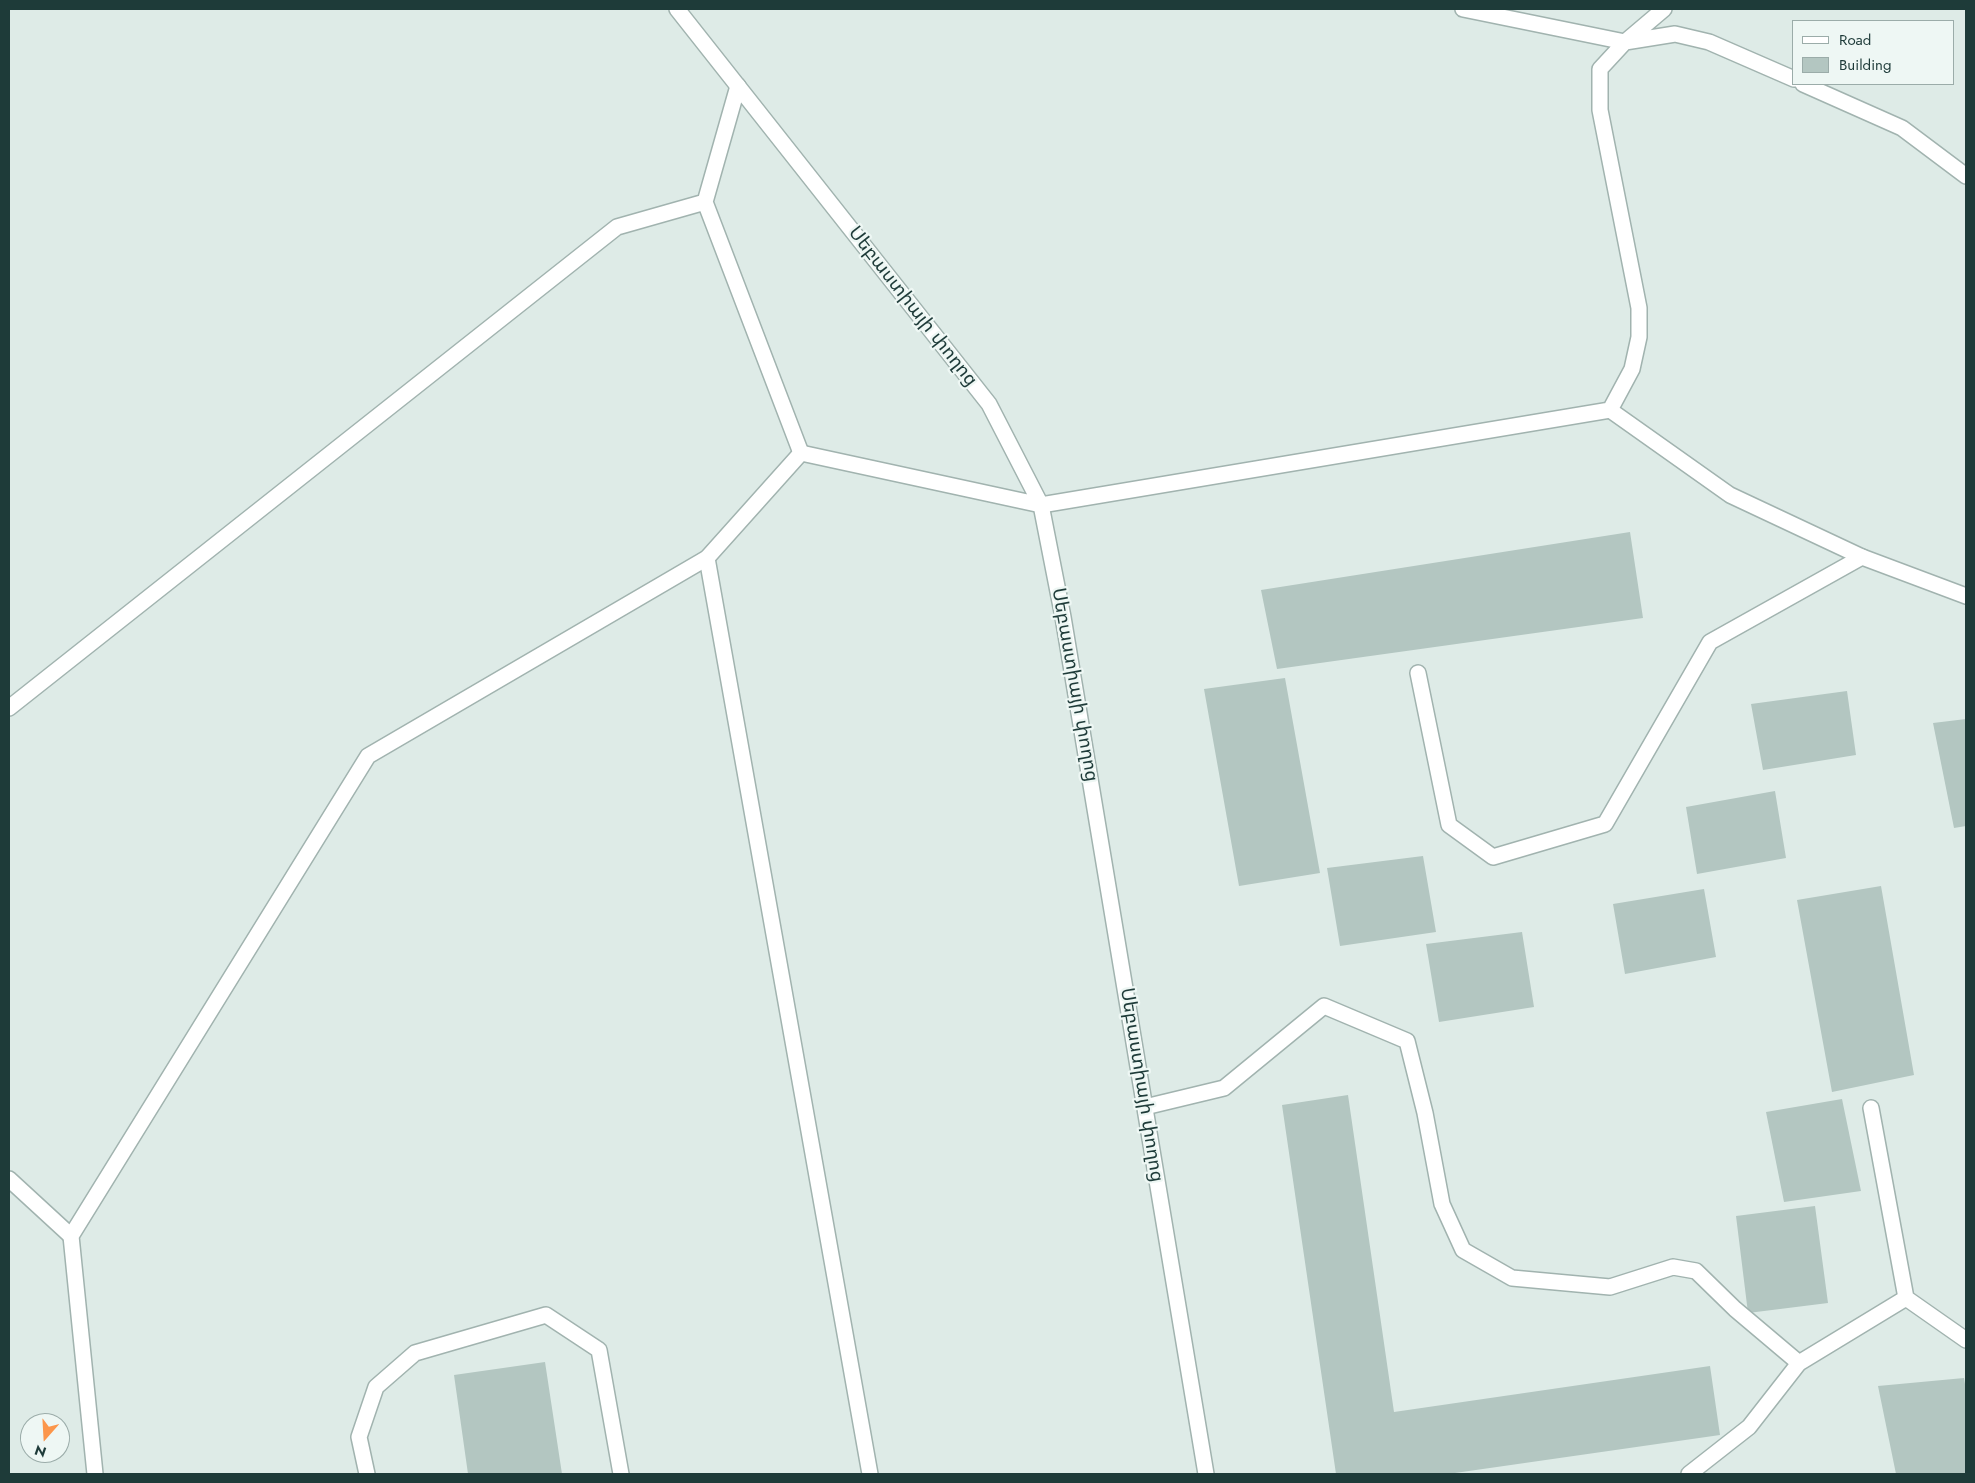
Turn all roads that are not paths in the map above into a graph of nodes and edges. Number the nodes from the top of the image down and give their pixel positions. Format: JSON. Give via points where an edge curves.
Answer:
{"nodes":[{"id":1,"x":677,"y":9,"type":"edge"},
{"id":2,"x":1463,"y":9,"type":"edge"},
{"id":3,"x":1664,"y":9,"type":"edge"},
{"id":4,"x":1625,"y":42,"type":"junction"},
{"id":5,"x":1792,"y":79,"type":"edge"},
{"id":6,"x":1805,"y":85,"type":"edge"},
{"id":7,"x":738,"y":86,"type":"junction"},
{"id":8,"x":1966,"y":176,"type":"edge"},
{"id":9,"x":705,"y":202,"type":"junction"},
{"id":10,"x":1610,"y":410,"type":"junction"},
{"id":11,"x":801,"y":453,"type":"junction"},
{"id":12,"x":1040,"y":505,"type":"junction"},
{"id":13,"x":1862,"y":557,"type":"junction"},
{"id":14,"x":707,"y":558,"type":"junction"},
{"id":15,"x":1966,"y":596,"type":"edge"},
{"id":16,"x":1418,"y":673,"type":"dead end"},
{"id":17,"x":9,"y":708,"type":"edge"},
{"id":18,"x":1145,"y":1107,"type":"junction"},
{"id":19,"x":1871,"y":1108,"type":"dead end"},
{"id":20,"x":9,"y":1179,"type":"edge"},
{"id":21,"x":71,"y":1236,"type":"junction"},
{"id":22,"x":1906,"y":1298,"type":"junction"},
{"id":23,"x":1966,"y":1340,"type":"edge"},
{"id":24,"x":1799,"y":1363,"type":"junction"},
{"id":25,"x":95,"y":1474,"type":"edge"},
{"id":26,"x":367,"y":1474,"type":"edge"},
{"id":27,"x":620,"y":1474,"type":"edge"},
{"id":28,"x":870,"y":1474,"type":"edge"},
{"id":29,"x":1206,"y":1474,"type":"edge"},
{"id":30,"x":1689,"y":1474,"type":"edge"}],
"edges":[{"from":1,"to":7,"type":"street","name":"Սեբաստիայի փողոց"},
{"from":2,"to":4,"type":"street"},
{"from":3,"to":4,"type":"street"},
{"from":4,"to":5,"type":"street","via":[[1675,34],[1709,42]]},
{"from":4,"to":10,"type":"street","via":[[1600,69],[1600,110],[1639,308],[1639,338],[1632,369]]},
{"from":6,"to":8,"type":"street","via":[[1902,128]]},
{"from":7,"to":9,"type":"street"},
{"from":7,"to":12,"type":"street","name":"Սեբաստիայի փողոց","via":[[989,404]]},
{"from":9,"to":11,"type":"street"},
{"from":9,"to":17,"type":"street","via":[[617,227]]},
{"from":10,"to":12,"type":"street"},
{"from":10,"to":13,"type":"street","via":[[1730,495]]},
{"from":11,"to":12,"type":"street"},
{"from":11,"to":14,"type":"street"},
{"from":12,"to":18,"type":"street","name":"Սեբաստիայի փողոց","via":[[1063,617]]},
{"from":13,"to":15,"type":"street"},
{"from":13,"to":16,"type":"street","via":[[1710,642],[1605,824],[1493,857],[1448,825]]},
{"from":14,"to":21,"type":"street","via":[[368,756]]},
{"from":14,"to":28,"type":"street"},
{"from":18,"to":24,"type":"street","via":[[1224,1088],[1324,1006],[1407,1042],[1425,1113],[1442,1204],[1463,1250],[1512,1278],[1610,1287],[1673,1267],[1696,1271],[1735,1310]]},
{"from":18,"to":29,"type":"street","name":"Սեբաստիայի փողոց"},
{"from":19,"to":22,"type":"street"},
{"from":20,"to":21,"type":"street"},
{"from":21,"to":25,"type":"street"},
{"from":22,"to":23,"type":"street"},
{"from":22,"to":24,"type":"street"},
{"from":24,"to":30,"type":"street","via":[[1749,1427]]},
{"from":26,"to":27,"type":"street","via":[[359,1437],[376,1387],[414,1353],[546,1315],[599,1350]]}]}
